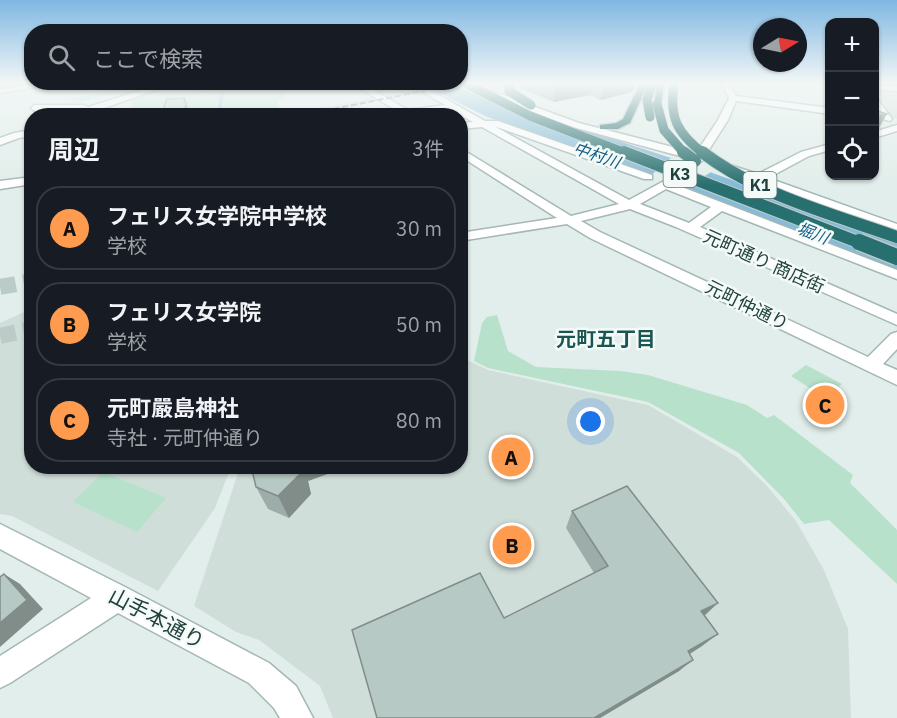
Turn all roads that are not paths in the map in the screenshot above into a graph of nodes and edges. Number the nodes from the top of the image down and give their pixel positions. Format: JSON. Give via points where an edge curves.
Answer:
{"nodes":[{"id":1,"x":474,"y":118,"type":"edge"},
{"id":2,"x":534,"y":118,"type":"edge"},
{"id":3,"x":553,"y":118,"type":"edge"},
{"id":4,"x":555,"y":118,"type":"edge"},
{"id":5,"x":563,"y":118,"type":"edge"},
{"id":6,"x":573,"y":118,"type":"edge"},
{"id":7,"x":627,"y":118,"type":"edge"},
{"id":8,"x":651,"y":118,"type":"edge"},
{"id":9,"x":659,"y":118,"type":"edge"},
{"id":10,"x":673,"y":118,"type":"edge"},
{"id":11,"x":724,"y":118,"type":"edge"},
{"id":12,"x":879,"y":118,"type":"edge"},
{"id":13,"x":886,"y":119,"type":"joint"},
{"id":14,"x":897,"y":121,"type":"edge"},
{"id":15,"x":481,"y":124,"type":"junction"},
{"id":16,"x":468,"y":125,"type":"edge"},
{"id":17,"x":603,"y":127,"type":"junction"},
{"id":18,"x":897,"y":128,"type":"edge"},
{"id":19,"x":24,"y":133,"type":"edge"},
{"id":20,"x":879,"y":133,"type":"edge"},
{"id":21,"x":626,"y":138,"type":"junction"},
{"id":22,"x":0,"y":142,"type":"edge"},
{"id":23,"x":825,"y":148,"type":"edge"},
{"id":24,"x":468,"y":156,"type":"edge"},
{"id":25,"x":668,"y":160,"type":"junction"},
{"id":26,"x":694,"y":160,"type":"junction"},
{"id":27,"x":716,"y":174,"type":"junction"},
{"id":28,"x":648,"y":177,"type":"dead end"},
{"id":29,"x":759,"y":178,"type":"junction"},
{"id":30,"x":24,"y":181,"type":"edge"},
{"id":31,"x":666,"y":184,"type":"junction"},
{"id":32,"x":0,"y":185,"type":"edge"},
{"id":33,"x":722,"y":205,"type":"junction"},
{"id":34,"x":629,"y":206,"type":"junction"},
{"id":35,"x":569,"y":220,"type":"junction"},
{"id":36,"x":690,"y":228,"type":"junction"},
{"id":37,"x":897,"y":229,"type":"edge"},
{"id":38,"x":468,"y":236,"type":"edge"},
{"id":39,"x":897,"y":237,"type":"edge"},
{"id":40,"x":897,"y":246,"type":"edge"},
{"id":41,"x":897,"y":257,"type":"edge"},
{"id":42,"x":897,"y":275,"type":"edge"},
{"id":43,"x":897,"y":320,"type":"edge"},
{"id":44,"x":897,"y":338,"type":"edge"},
{"id":45,"x":872,"y":365,"type":"junction"},
{"id":46,"x":897,"y":378,"type":"edge"},
{"id":47,"x":0,"y":536,"type":"edge"},
{"id":48,"x":118,"y":597,"type":"junction"},
{"id":49,"x":0,"y":673,"type":"edge"},
{"id":50,"x":298,"y":718,"type":"edge"}],
"edges":[{"from":1,"to":15,"type":"street","name":"元町通り 商店街"},
{"from":2,"to":41,"type":"highway","number":"K3","bridge":true},
{"from":3,"to":25,"type":"highway","number":"K3"},
{"from":4,"to":21,"type":"street"},
{"from":5,"to":25,"type":"highway","bridge":true},
{"from":6,"to":17,"type":"street"},
{"from":7,"to":17,"type":"highway","via":[[623,124]]},
{"from":8,"to":27,"type":"highway","bridge":true,"via":[[656,129],[681,154]]},
{"from":9,"to":27,"type":"highway","number":"K1","bridge":true,"via":[[671,142]]},
{"from":10,"to":39,"type":"highway","number":"K1","bridge":true,"via":[[687,139],[718,164],[761,185]]},
{"from":11,"to":26,"type":"street"},
{"from":12,"to":13,"type":"street"},
{"from":13,"to":14,"type":"street"},
{"from":15,"to":16,"type":"street"},
{"from":15,"to":28,"type":"street","via":[[495,123]]},
{"from":15,"to":34,"type":"street","name":"元町通り 商店街"},
{"from":17,"to":21,"type":"street"},
{"from":18,"to":20,"type":"street"},
{"from":19,"to":22,"type":"street"},
{"from":21,"to":26,"type":"street"},
{"from":23,"to":29,"type":"street","via":[[805,154]]},
{"from":24,"to":35,"type":"street","name":"元町仲通り"},
{"from":25,"to":40,"type":"highway","number":"K3"},
{"from":26,"to":29,"type":"street"},
{"from":26,"to":31,"type":"street"},
{"from":27,"to":40,"type":"highway","number":"K1","via":[[794,209]]},
{"from":29,"to":37,"type":"street"},
{"from":30,"to":32,"type":"street"},
{"from":31,"to":33,"type":"street"},
{"from":31,"to":34,"type":"street"},
{"from":33,"to":36,"type":"street"},
{"from":33,"to":42,"type":"street"},
{"from":34,"to":35,"type":"street"},
{"from":34,"to":36,"type":"street","name":"元町通り 商店街"},
{"from":35,"to":38,"type":"street"},
{"from":35,"to":45,"type":"street","name":"元町仲通り"},
{"from":36,"to":43,"type":"street","name":"元町通り 商店街"},
{"from":44,"to":45,"type":"street"},
{"from":45,"to":46,"type":"street","name":"元町仲通り"},
{"from":47,"to":48,"type":"street","name":"山手本通り"},
{"from":48,"to":49,"type":"street"},
{"from":48,"to":50,"type":"street","name":"山手本通り","via":[[259,673],[285,697]]}]}
